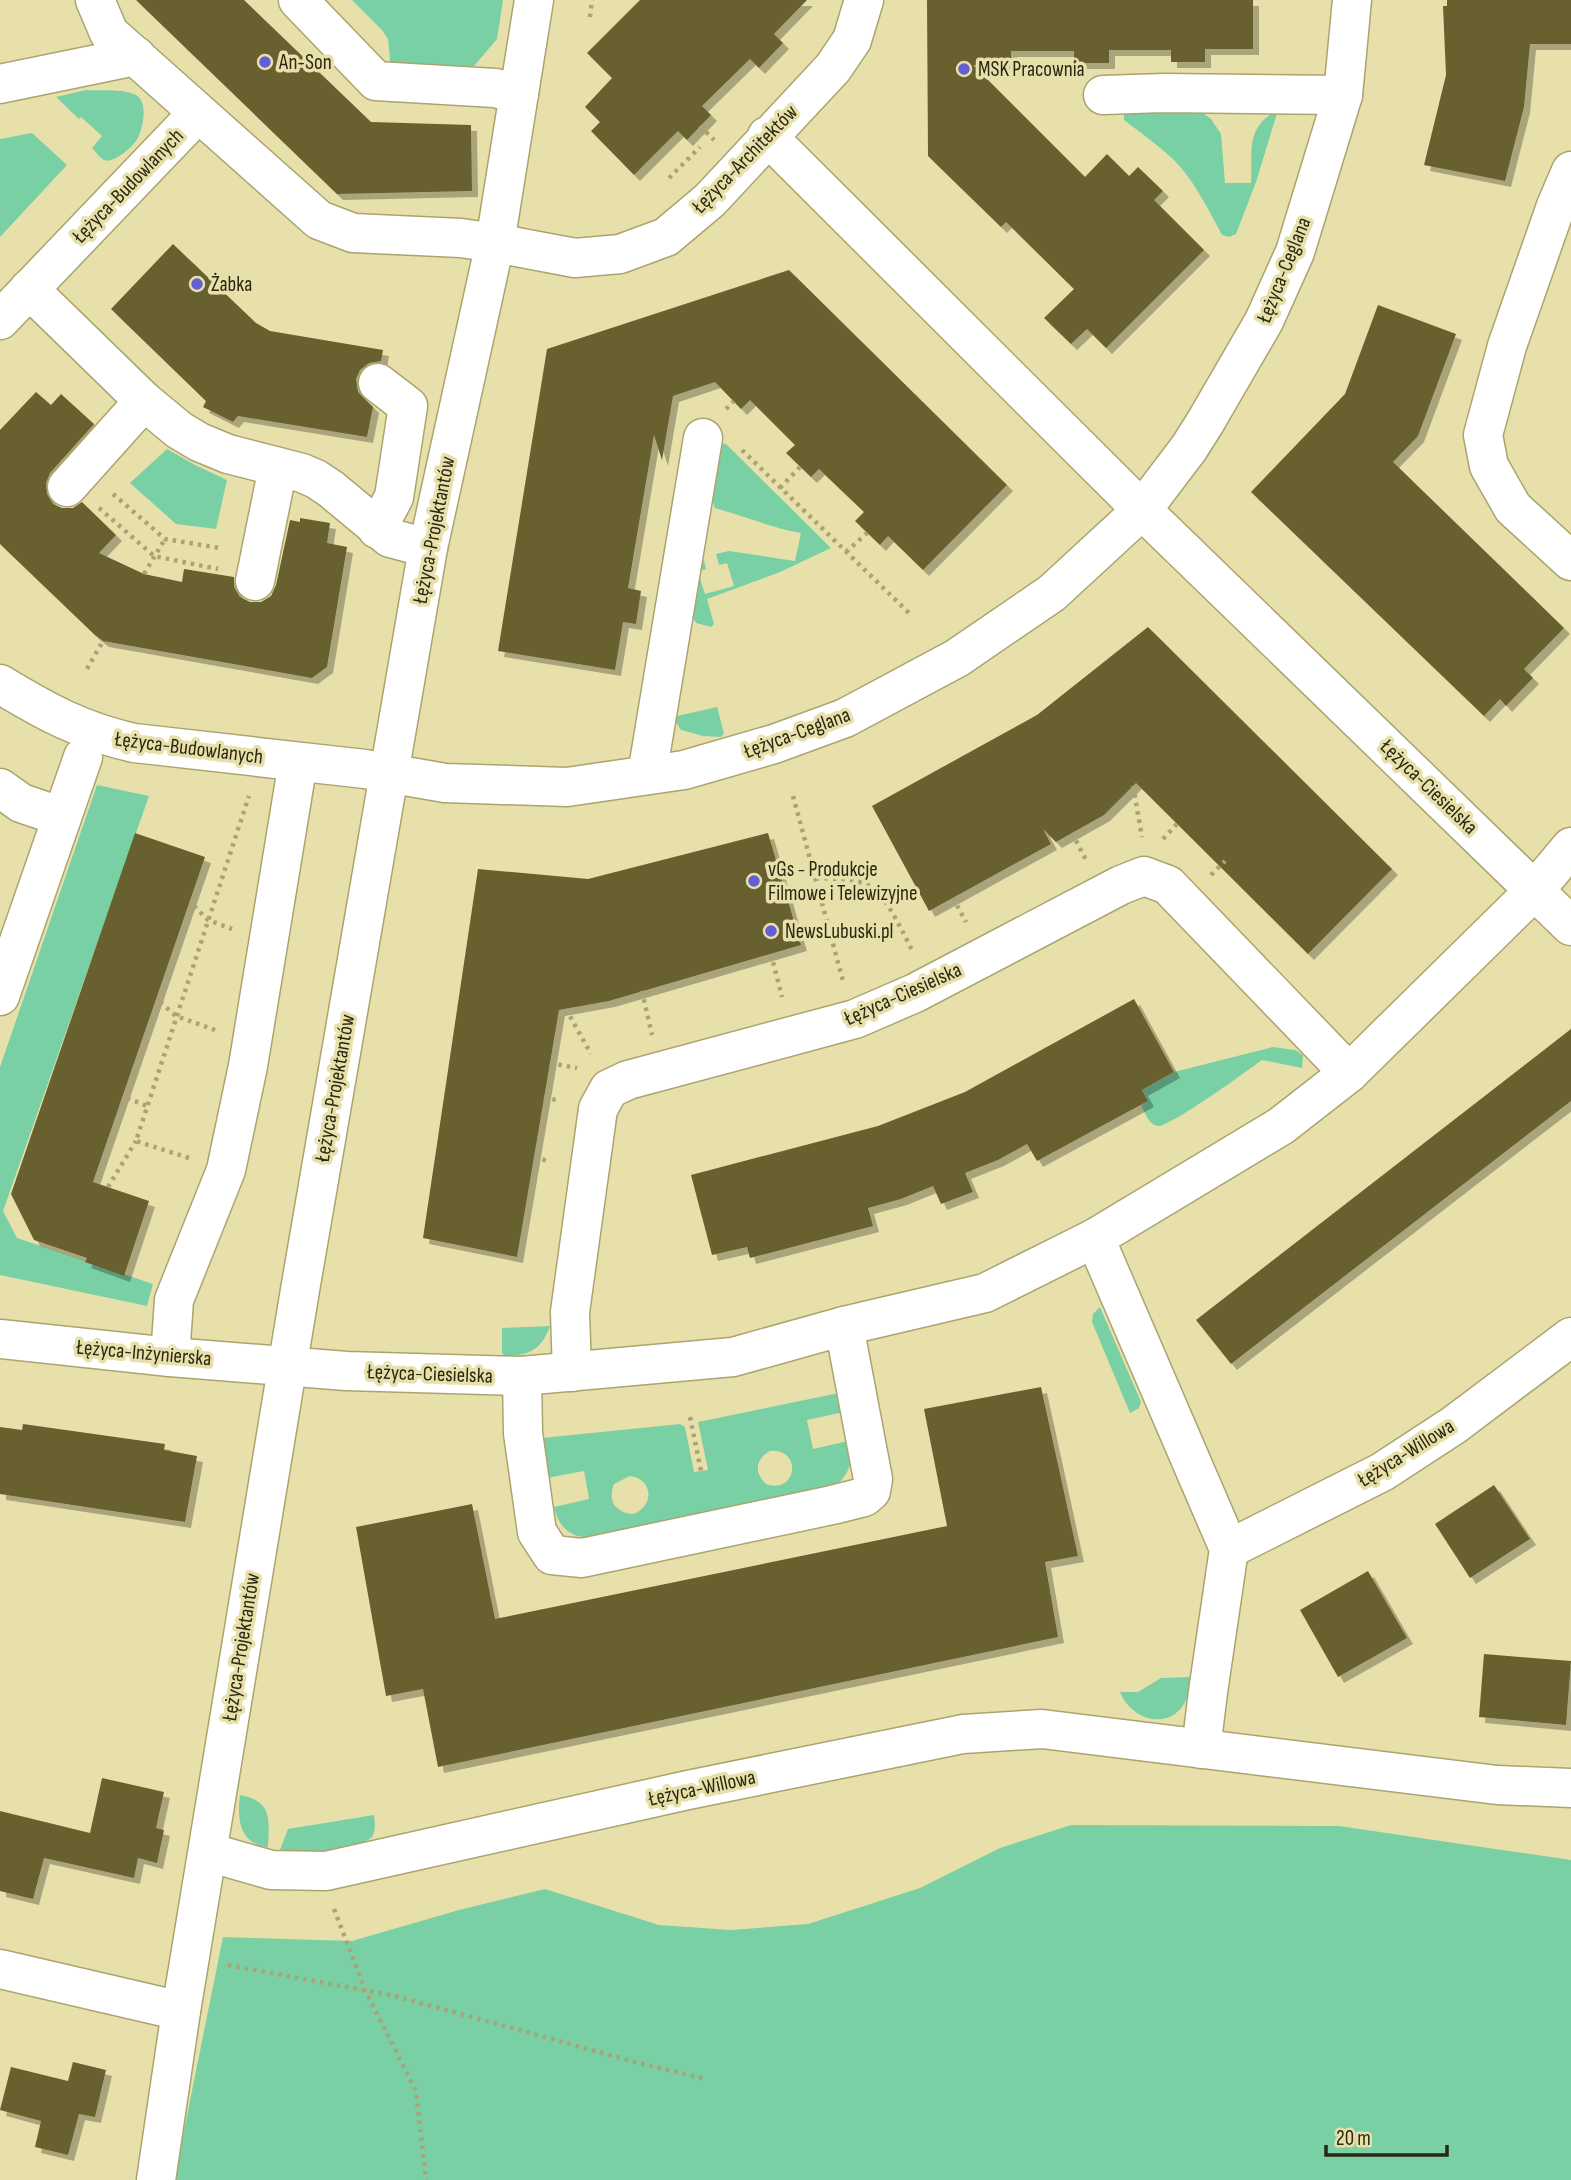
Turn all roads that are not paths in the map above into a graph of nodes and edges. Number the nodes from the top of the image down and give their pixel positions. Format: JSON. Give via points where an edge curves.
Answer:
{"nodes":[{"id":1,"x":95,"y":0,"type":"edge"},
{"id":2,"x":298,"y":0,"type":"edge"},
{"id":3,"x":534,"y":0,"type":"edge"},
{"id":4,"x":864,"y":0,"type":"edge"},
{"id":5,"x":1352,"y":0,"type":"edge"},
{"id":6,"x":136,"y":57,"type":"junction"},
{"id":7,"x":0,"y":84,"type":"edge"},
{"id":8,"x":519,"y":94,"type":"junction"},
{"id":9,"x":1343,"y":94,"type":"junction"},
{"id":10,"x":1103,"y":95,"type":"dead end"},
{"id":11,"x":198,"y":113,"type":"junction"},
{"id":12,"x":767,"y":136,"type":"junction"},
{"id":13,"x":1571,"y":171,"type":"edge"},
{"id":14,"x":495,"y":243,"type":"junction"},
{"id":15,"x":29,"y":289,"type":"junction"},
{"id":16,"x":0,"y":320,"type":"edge"},
{"id":17,"x":378,"y":383,"type":"dead end"},
{"id":18,"x":144,"y":401,"type":"junction"},
{"id":19,"x":719,"y":431,"type":"road end"},
{"id":20,"x":278,"y":467,"type":"junction"},
{"id":21,"x":80,"y":495,"type":"road end"},
{"id":22,"x":1142,"y":510,"type":"junction"},
{"id":23,"x":377,"y":529,"type":"junction"},
{"id":24,"x":428,"y":548,"type":"junction"},
{"id":25,"x":1571,"y":561,"type":"edge"},
{"id":26,"x":238,"y":575,"type":"road end"},
{"id":27,"x":0,"y":684,"type":"edge"},
{"id":28,"x":83,"y":757,"type":"dead end"},
{"id":29,"x":280,"y":760,"type":"junction"},
{"id":30,"x":390,"y":772,"type":"junction"},
{"id":31,"x":647,"y":775,"type":"junction"},
{"id":32,"x":0,"y":788,"type":"edge"},
{"id":33,"x":62,"y":817,"type":"junction"},
{"id":34,"x":1571,"y":847,"type":"edge"},
{"id":35,"x":1535,"y":890,"type":"junction"},
{"id":36,"x":1571,"y":926,"type":"edge"},
{"id":37,"x":0,"y":996,"type":"edge"},
{"id":38,"x":1349,"y":1073,"type":"junction"},
{"id":39,"x":1095,"y":1238,"type":"junction"},
{"id":40,"x":845,"y":1326,"type":"junction"},
{"id":41,"x":1571,"y":1337,"type":"edge"},
{"id":42,"x":0,"y":1339,"type":"edge"},
{"id":43,"x":170,"y":1357,"type":"junction"},
{"id":44,"x":288,"y":1365,"type":"junction"},
{"id":45,"x":572,"y":1371,"type":"junction"},
{"id":46,"x":522,"y":1376,"type":"junction"},
{"id":47,"x":1229,"y":1549,"type":"junction"},
{"id":48,"x":1201,"y":1748,"type":"junction"},
{"id":49,"x":1571,"y":1788,"type":"edge"},
{"id":50,"x":208,"y":1852,"type":"junction"},
{"id":51,"x":0,"y":1969,"type":"edge"},
{"id":52,"x":181,"y":2011,"type":"junction"},
{"id":53,"x":156,"y":2180,"type":"edge"}],
"edges":[{"from":1,"to":6,"type":"street","name":"Łężyca-Architektów","via":[[109,33]]},
{"from":2,"to":8,"type":"street","via":[[376,81],[495,88]]},
{"from":3,"to":8,"type":"street","name":"Łężyca-Projektantów"},
{"from":4,"to":12,"type":"street","name":"Łężyca-Architektów","via":[[852,40],[833,68]]},
{"from":5,"to":9,"type":"street","name":"Łężyca-Ceglana"},
{"from":6,"to":7,"type":"street"},
{"from":6,"to":11,"type":"street","name":"Łężyca-Architektów"},
{"from":8,"to":14,"type":"street","name":"Łężyca-Projektantów"},
{"from":9,"to":10,"type":"street"},
{"from":9,"to":22,"type":"street","name":"Łężyca-Ceglana","via":[[1295,252],[1264,321],[1189,448]]},
{"from":11,"to":14,"type":"street","name":"Łężyca-Architektów","via":[[319,220],[353,233]]},
{"from":11,"to":15,"type":"street","name":"Łężyca-Budowlanych"},
{"from":12,"to":14,"type":"street","name":"Łężyca-Architektów","via":[[710,200],[666,237],[620,254],[575,258]]},
{"from":12,"to":22,"type":"street"},
{"from":13,"to":25,"type":"street","via":[[1507,346],[1483,435],[1489,466],[1513,508]]},
{"from":14,"to":24,"type":"street","name":"Łężyca-Projektantów"},
{"from":15,"to":16,"type":"street","name":"Łężyca-Budowlanych"},
{"from":15,"to":18,"type":"street"},
{"from":17,"to":23,"type":"street","via":[[408,406],[394,497]]},
{"from":18,"to":20,"type":"street","via":[[199,442]]},
{"from":18,"to":21,"type":"street"},
{"from":19,"to":31,"type":"street"},
{"from":20,"to":23,"type":"street","via":[[316,479]]},
{"from":20,"to":26,"type":"street"},
{"from":22,"to":31,"type":"street","name":"Łężyca-Ceglana","via":[[1052,593],[919,679],[845,718],[774,744],[684,770]]},
{"from":22,"to":35,"type":"street","name":"Łężyca-Ciesielska"},
{"from":23,"to":24,"type":"street","via":[[390,538]]},
{"from":24,"to":30,"type":"street","name":"Łężyca-Projektantów"},
{"from":27,"to":29,"type":"street","name":"Łężyca-Budowlanych","via":[[99,735]]},
{"from":28,"to":33,"type":"street"},
{"from":29,"to":30,"type":"street","name":"Łężyca-Budowlanych"},
{"from":29,"to":43,"type":"street","via":[[248,1066],[226,1170],[174,1300]]},
{"from":30,"to":31,"type":"street","name":"Łężyca-Ceglana","via":[[445,783],[567,787]]},
{"from":30,"to":44,"type":"street","name":"Łężyca-Projektantów"},
{"from":32,"to":33,"type":"street","via":[[21,803]]},
{"from":33,"to":37,"type":"street"},
{"from":34,"to":35,"type":"street","name":"Łężyca-Ciesielska"},
{"from":35,"to":36,"type":"street"},
{"from":35,"to":38,"type":"street","name":"Łężyca-Ciesielska"},
{"from":38,"to":39,"type":"street","name":"Łężyca-Ciesielska","via":[[1281,1126]]},
{"from":38,"to":45,"type":"street","name":"Łężyca-Ciesielska","via":[[1168,885],[1144,876],[855,1019],[609,1089],[598,1110],[570,1312]]},
{"from":39,"to":40,"type":"street","name":"Łężyca-Ciesielska","via":[[985,1293]]},
{"from":39,"to":47,"type":"street"},
{"from":40,"to":45,"type":"street","name":"Łężyca-Ciesielska","via":[[733,1357]]},
{"from":40,"to":46,"type":"street","via":[[873,1479],[871,1491],[832,1505],[582,1558],[552,1555],[537,1532],[523,1433]]},
{"from":41,"to":47,"type":"street","name":"Łężyca-Willowa","via":[[1454,1425],[1382,1472]]},
{"from":42,"to":43,"type":"street","name":"Łężyca-Inżynierska"},
{"from":43,"to":44,"type":"street","name":"Łężyca-Inżynierska"},
{"from":44,"to":46,"type":"street","name":"Łężyca-Ciesielska"},
{"from":44,"to":50,"type":"street","name":"Łężyca-Projektantów"},
{"from":45,"to":46,"type":"street","name":"Łężyca-Ciesielska"},
{"from":47,"to":48,"type":"street"},
{"from":48,"to":49,"type":"street","name":"Łężyca-Willowa","via":[[1497,1785]]},
{"from":48,"to":50,"type":"street","name":"Łężyca-Willowa","via":[[1042,1729],[963,1734],[326,1871],[271,1870]]},
{"from":50,"to":52,"type":"street","name":"Łężyca-Projektantów"},
{"from":51,"to":52,"type":"street"},
{"from":52,"to":53,"type":"street","name":"Łężyca-Projektantów"}]}
